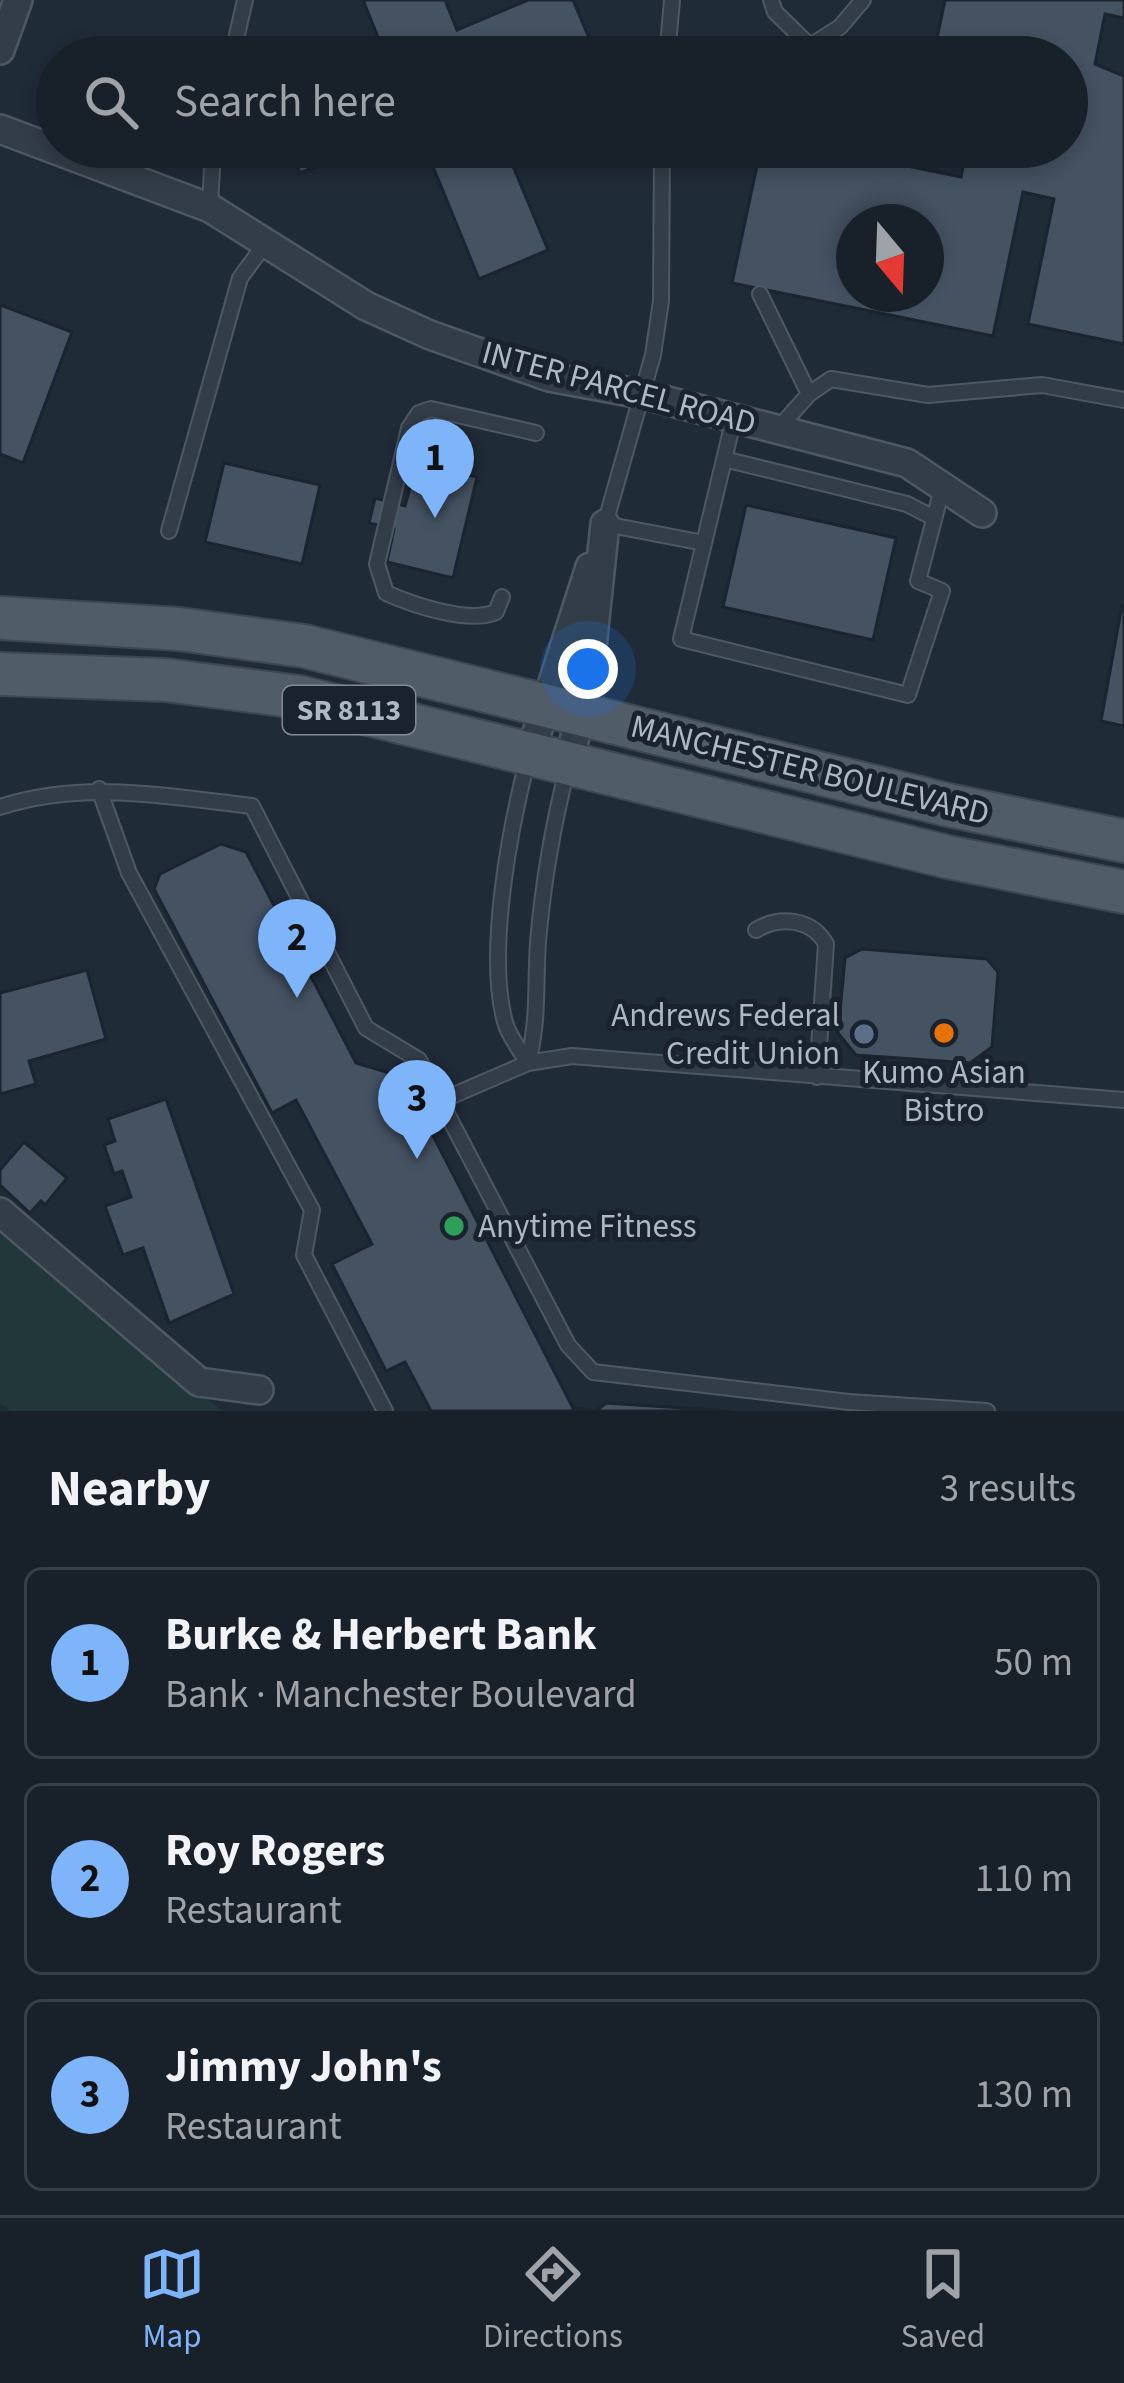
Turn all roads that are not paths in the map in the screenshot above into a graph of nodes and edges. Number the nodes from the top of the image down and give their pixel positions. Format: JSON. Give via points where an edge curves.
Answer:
{"nodes":[{"id":1,"x":18,"y":0,"type":"edge"},
{"id":2,"x":244,"y":0,"type":"edge"},
{"id":3,"x":672,"y":0,"type":"edge"},
{"id":4,"x":771,"y":0,"type":"edge"},
{"id":5,"x":863,"y":0,"type":"edge"},
{"id":6,"x":236,"y":36,"type":"edge"},
{"id":7,"x":669,"y":36,"type":"edge"},
{"id":8,"x":798,"y":36,"type":"edge"},
{"id":9,"x":829,"y":36,"type":"edge"},
{"id":10,"x":0,"y":50,"type":"edge"},
{"id":11,"x":0,"y":128,"type":"edge"},
{"id":12,"x":36,"y":142,"type":"edge"},
{"id":13,"x":105,"y":168,"type":"edge"},
{"id":14,"x":212,"y":168,"type":"edge"},
{"id":15,"x":662,"y":168,"type":"edge"},
{"id":16,"x":210,"y":208,"type":"junction"},
{"id":17,"x":266,"y":244,"type":"junction"},
{"id":18,"x":760,"y":294,"type":"dead end"},
{"id":19,"x":641,"y":394,"type":"junction"},
{"id":20,"x":809,"y":394,"type":"junction"},
{"id":21,"x":1124,"y":400,"type":"edge"},
{"id":22,"x":734,"y":418,"type":"junction"},
{"id":23,"x":778,"y":429,"type":"junction"},
{"id":24,"x":536,"y":433,"type":"dead end"},
{"id":25,"x":724,"y":459,"type":"junction"},
{"id":26,"x":943,"y":485,"type":"junction"},
{"id":27,"x":982,"y":513,"type":"dead end"},
{"id":28,"x":934,"y":518,"type":"junction"},
{"id":29,"x":605,"y":524,"type":"junction"},
{"id":30,"x":169,"y":530,"type":"dead end"},
{"id":31,"x":704,"y":543,"type":"junction"},
{"id":32,"x":502,"y":597,"type":"dead end"},
{"id":33,"x":0,"y":618,"type":"edge"},
{"id":34,"x":0,"y":674,"type":"edge"},
{"id":35,"x":562,"y":709,"type":"junction"},
{"id":36,"x":549,"y":758,"type":"junction"},
{"id":37,"x":99,"y":789,"type":"junction"},
{"id":38,"x":0,"y":807,"type":"edge"},
{"id":39,"x":1124,"y":841,"type":"edge"},
{"id":40,"x":1124,"y":892,"type":"edge"},
{"id":41,"x":756,"y":930,"type":"dead end"},
{"id":42,"x":528,"y":1063,"type":"junction"},
{"id":43,"x":817,"y":1077,"type":"junction"},
{"id":44,"x":1124,"y":1100,"type":"edge"},
{"id":45,"x":440,"y":1101,"type":"junction"},
{"id":46,"x":0,"y":1212,"type":"edge"},
{"id":47,"x":259,"y":1390,"type":"dead end"},
{"id":48,"x":385,"y":1411,"type":"edge"},
{"id":49,"x":987,"y":1411,"type":"edge"}],
"edges":[{"from":1,"to":10,"type":"street"},
{"from":2,"to":6,"type":"lane"},
{"from":3,"to":7,"type":"lane"},
{"from":4,"to":8,"type":"lane"},
{"from":5,"to":9,"type":"lane"},
{"from":11,"to":12,"type":"street","name":"INTER PARCEL ROAD"},
{"from":13,"to":16,"type":"street","name":"INTER PARCEL ROAD"},
{"from":14,"to":16,"type":"lane"},
{"from":15,"to":19,"type":"lane","via":[[661,301]]},
{"from":16,"to":17,"type":"street","name":"INTER PARCEL ROAD"},
{"from":17,"to":19,"type":"street","name":"INTER PARCEL ROAD","via":[[430,335],[549,376]]},
{"from":17,"to":30,"type":"lane","via":[[240,278]]},
{"from":18,"to":20,"type":"lane"},
{"from":19,"to":22,"type":"street","name":"INTER PARCEL ROAD"},
{"from":19,"to":29,"type":"lane"},
{"from":20,"to":21,"type":"lane","via":[[831,379],[928,395],[1042,386]]},
{"from":20,"to":23,"type":"lane"},
{"from":22,"to":23,"type":"street","name":"INTER PARCEL ROAD"},
{"from":22,"to":25,"type":"lane"},
{"from":23,"to":26,"type":"street","name":"INTER PARCEL ROAD","via":[[907,463]]},
{"from":24,"to":32,"type":"lane","via":[[419,413],[377,564],[386,593],[400,599],[483,618]]},
{"from":25,"to":28,"type":"lane","via":[[907,504]]},
{"from":25,"to":31,"type":"lane"},
{"from":26,"to":27,"type":"street","name":"INTER PARCEL ROAD"},
{"from":26,"to":28,"type":"lane"},
{"from":28,"to":31,"type":"lane","via":[[918,581],[942,591],[908,694],[681,639]]},
{"from":29,"to":31,"type":"lane"},
{"from":29,"to":35,"type":"street"},
{"from":29,"to":35,"type":"street"},
{"from":33,"to":35,"type":"main road","name":"MANCHESTER BOULEVARD","number":"SR 8113","via":[[179,628],[304,646]]},
{"from":34,"to":36,"type":"main road","name":"MANCHESTER BOULEVARD","number":"SR 8113","via":[[165,680],[299,698]]},
{"from":35,"to":36,"type":"street"},
{"from":35,"to":36,"type":"street"},
{"from":35,"to":39,"type":"main road","name":"MANCHESTER BOULEVARD","number":"SR 8113","via":[[948,806]]},
{"from":36,"to":40,"type":"main road","name":"MANCHESTER BOULEVARD","number":"SR 8113"},
{"from":36,"to":42,"type":"lane","via":[[540,1013]]},
{"from":36,"to":42,"type":"lane","via":[[506,870],[500,947],[505,1023]]},
{"from":37,"to":38,"type":"lane"},
{"from":37,"to":45,"type":"lane","via":[[252,806],[366,1028],[419,1060]]},
{"from":37,"to":48,"type":"lane","via":[[129,873],[312,1210],[304,1256]]},
{"from":41,"to":43,"type":"lane","via":[[769,922],[804,923],[826,944]]},
{"from":42,"to":43,"type":"lane","via":[[572,1056]]},
{"from":42,"to":45,"type":"lane"},
{"from":43,"to":44,"type":"lane"},
{"from":45,"to":49,"type":"lane","via":[[568,1346],[593,1372]]},
{"from":46,"to":47,"type":"street","via":[[199,1382]]}]}
